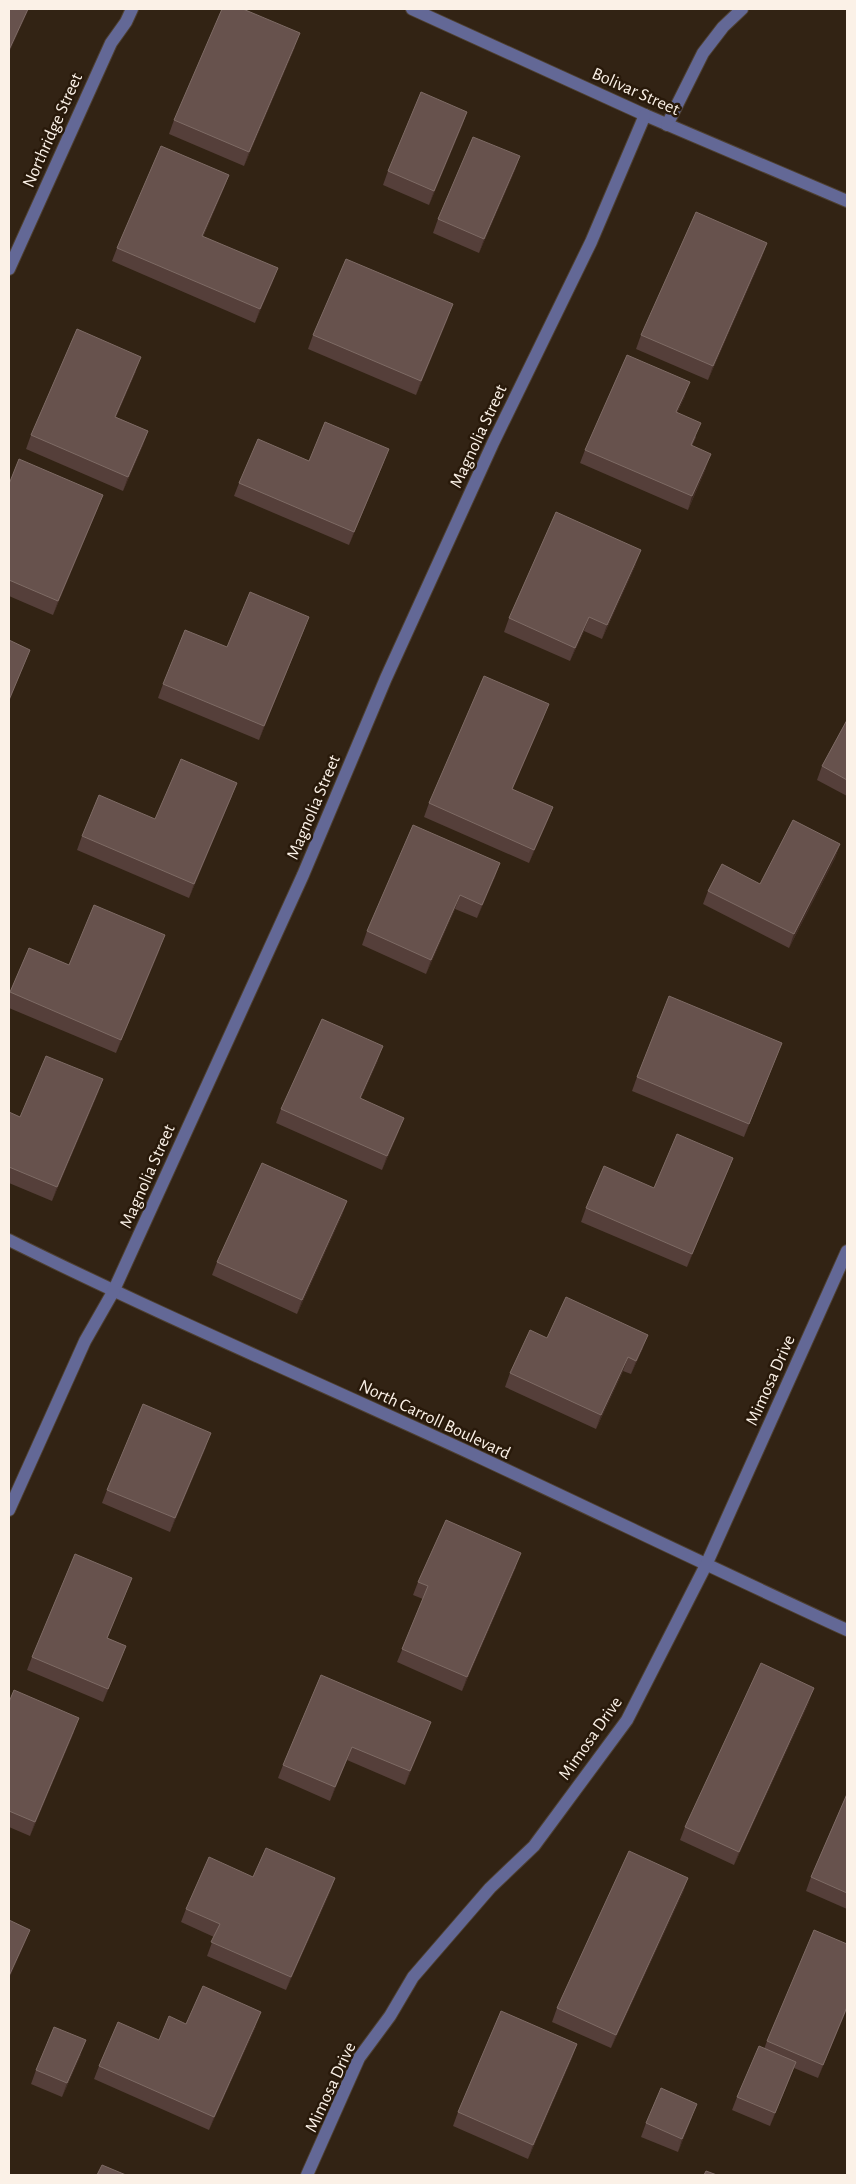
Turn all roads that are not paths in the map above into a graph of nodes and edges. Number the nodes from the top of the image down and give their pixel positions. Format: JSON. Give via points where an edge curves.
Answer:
{"nodes":[{"id":1,"x":132,"y":9,"type":"edge"},
{"id":2,"x":412,"y":9,"type":"edge"},
{"id":3,"x":742,"y":9,"type":"edge"},
{"id":4,"x":645,"y":115,"type":"junction"},
{"id":5,"x":666,"y":124,"type":"junction"},
{"id":6,"x":847,"y":201,"type":"edge"},
{"id":7,"x":9,"y":269,"type":"edge"},
{"id":8,"x":9,"y":1240,"type":"edge"},
{"id":9,"x":847,"y":1251,"type":"edge"},
{"id":10,"x":113,"y":1292,"type":"junction"},
{"id":11,"x":9,"y":1510,"type":"edge"},
{"id":12,"x":706,"y":1565,"type":"junction"},
{"id":13,"x":847,"y":1630,"type":"edge"},
{"id":14,"x":307,"y":2175,"type":"edge"}],
"edges":[{"from":1,"to":7,"type":"street","name":"Northridge Street","via":[[110,43]]},
{"from":2,"to":4,"type":"street","name":"Bolivar Street"},
{"from":3,"to":5,"type":"street","via":[[723,27],[703,54]]},
{"from":4,"to":5,"type":"street","name":"Bolivar Street"},
{"from":4,"to":10,"type":"street","name":"Magnolia Street","via":[[591,242],[493,443],[415,615],[302,875]]},
{"from":5,"to":6,"type":"street","name":"Bolivar Street"},
{"from":8,"to":10,"type":"street","name":"North Carroll Boulevard"},
{"from":9,"to":12,"type":"street","name":"Mimosa Drive"},
{"from":10,"to":11,"type":"street","name":"Magnolia Street","via":[[85,1341]]},
{"from":10,"to":12,"type":"street","name":"North Carroll Boulevard","via":[[481,1458]]},
{"from":12,"to":13,"type":"street","name":"North Carroll Boulevard"},
{"from":12,"to":14,"type":"street","name":"Mimosa Drive","via":[[627,1720],[534,1846],[490,1888],[413,1977],[359,2058]]}]}
